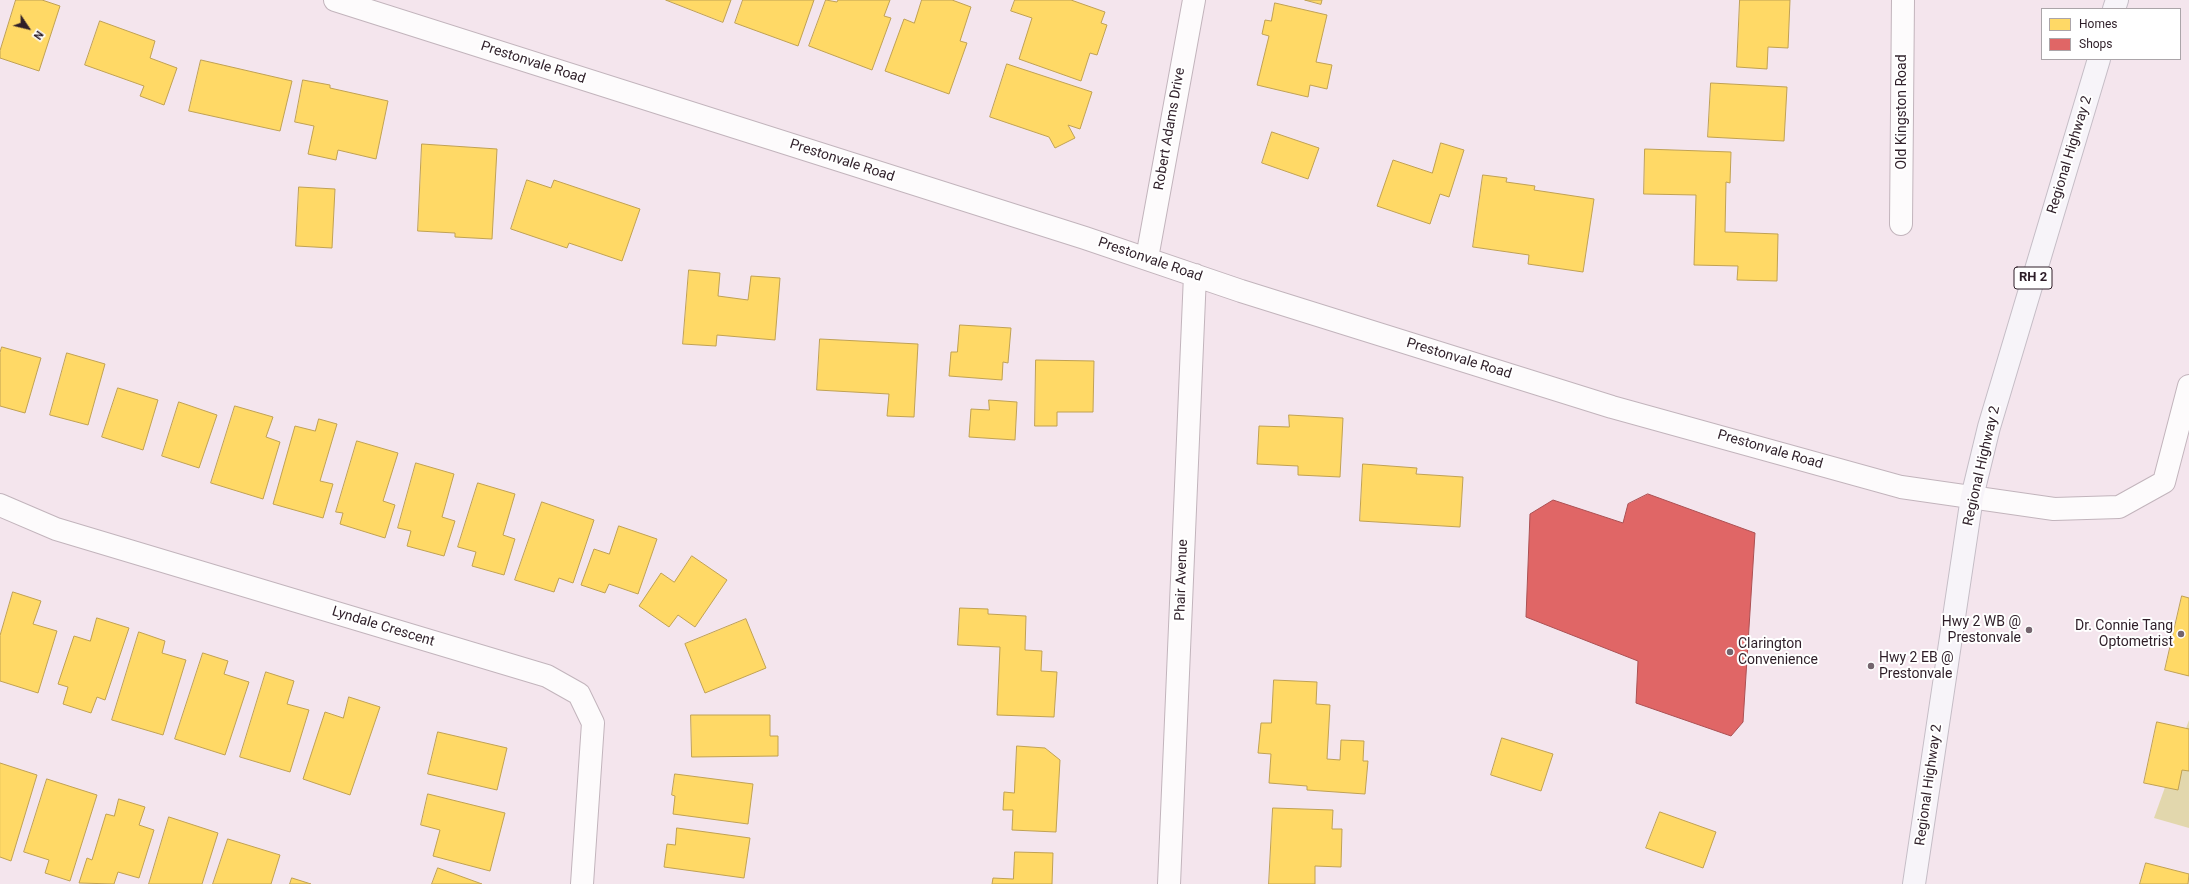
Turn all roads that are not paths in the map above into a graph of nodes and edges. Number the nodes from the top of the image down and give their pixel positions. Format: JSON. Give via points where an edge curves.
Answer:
{"nodes":[{"id":1,"x":335,"y":0,"type":"edge"},
{"id":2,"x":1194,"y":0,"type":"edge"},
{"id":3,"x":1903,"y":0,"type":"edge"},
{"id":4,"x":2099,"y":60,"type":"edge"},
{"id":5,"x":1901,"y":224,"type":"dead end"},
{"id":6,"x":1147,"y":258,"type":"junction"},
{"id":7,"x":1195,"y":275,"type":"junction"},
{"id":8,"x":2189,"y":386,"type":"edge"},
{"id":9,"x":1972,"y":497,"type":"junction"},
{"id":10,"x":0,"y":505,"type":"edge"},
{"id":11,"x":582,"y":884,"type":"edge"},
{"id":12,"x":1169,"y":884,"type":"edge"},
{"id":13,"x":1914,"y":884,"type":"edge"}],
"edges":[{"from":1,"to":6,"type":"street","name":"Prestonvale Road"},
{"from":2,"to":6,"type":"street","name":"Robert Adams Drive"},
{"from":3,"to":5,"type":"street","name":"Old Kingston Road"},
{"from":4,"to":9,"type":"main road","name":"Regional Highway 2","number":"RH 2","via":[[1988,427]]},
{"from":6,"to":7,"type":"street","name":"Prestonvale Road"},
{"from":7,"to":9,"type":"street","name":"Prestonvale Road","via":[[1612,407],[1901,487]]},
{"from":7,"to":12,"type":"street","name":"Phair Avenue"},
{"from":8,"to":9,"type":"street","name":"Prestonvale Road","via":[[2164,482],[2119,507],[2054,509]]},
{"from":9,"to":13,"type":"main road","name":"Regional Highway 2","number":"RH 2"},
{"from":10,"to":11,"type":"street","name":"Lyndale Crescent","via":[[56,529],[547,676],[579,694],[593,723]]}]}
